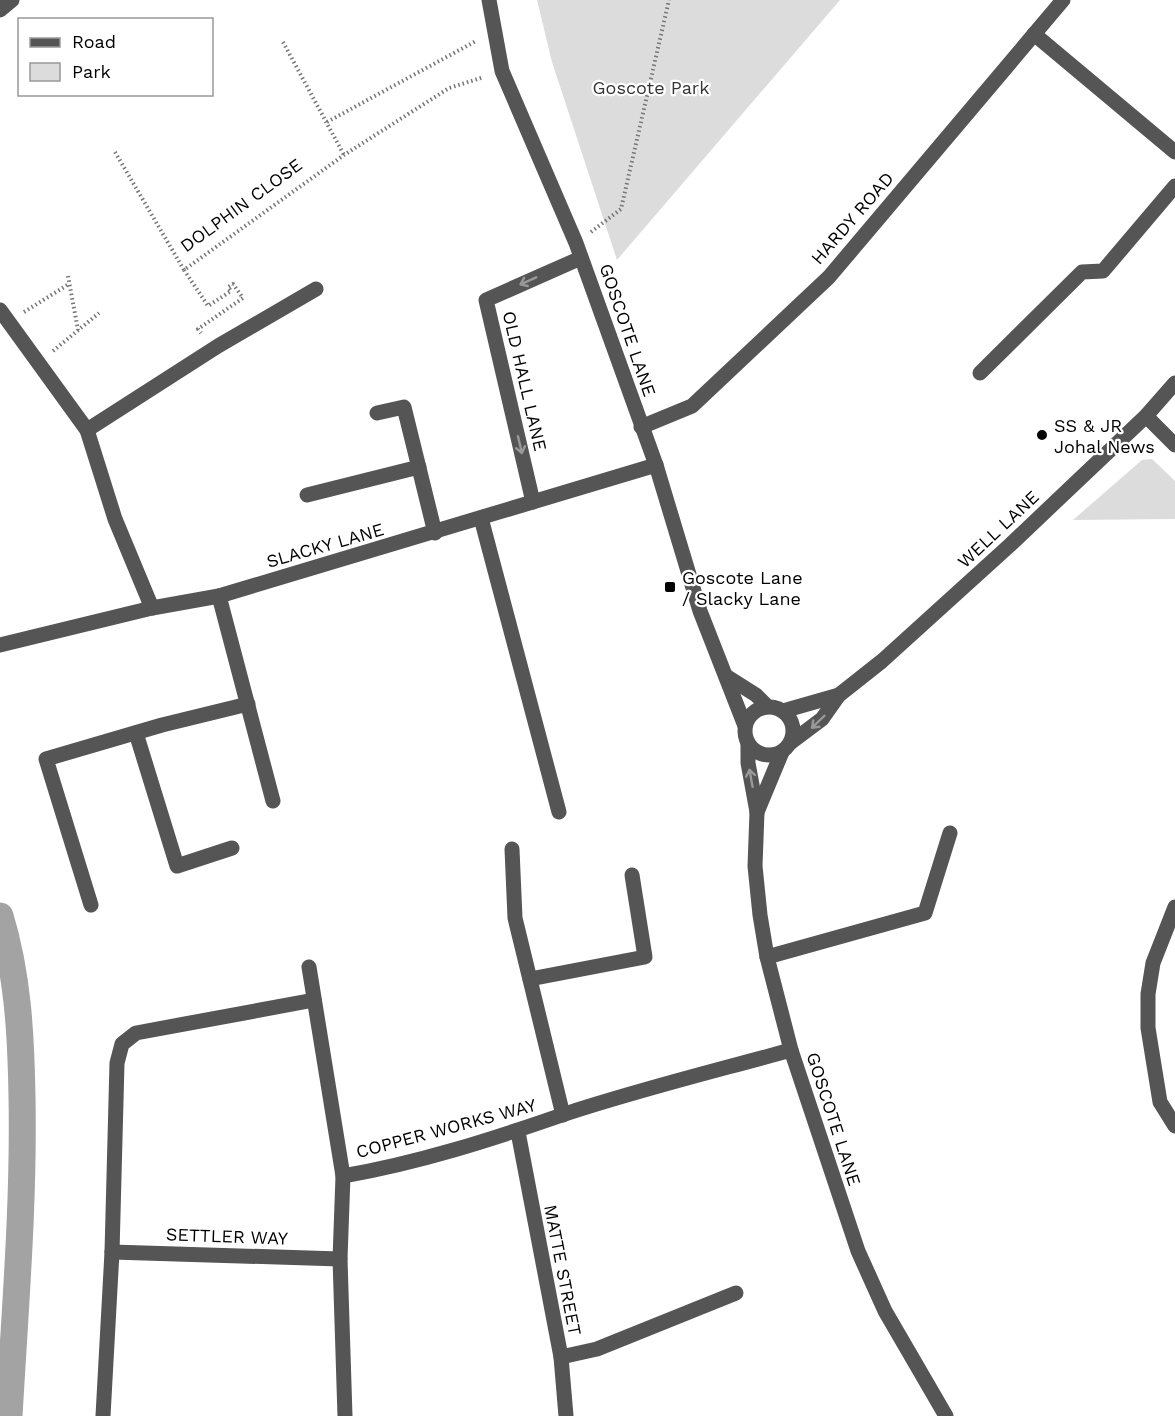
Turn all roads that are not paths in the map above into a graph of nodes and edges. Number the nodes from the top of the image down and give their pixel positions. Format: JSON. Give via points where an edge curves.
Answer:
{"nodes":[{"id":1,"x":12,"y":0,"type":"edge"},
{"id":2,"x":489,"y":0,"type":"edge"},
{"id":3,"x":1063,"y":0,"type":"edge"},
{"id":4,"x":0,"y":10,"type":"edge"},
{"id":5,"x":1034,"y":34,"type":"junction"},
{"id":6,"x":1175,"y":152,"type":"edge"},
{"id":7,"x":1175,"y":186,"type":"edge"},
{"id":8,"x":581,"y":258,"type":"junction"},
{"id":9,"x":316,"y":289,"type":"dead end"},
{"id":10,"x":4,"y":316,"type":"edge"},
{"id":11,"x":980,"y":373,"type":"dead end"},
{"id":12,"x":1175,"y":382,"type":"edge"},
{"id":13,"x":377,"y":413,"type":"dead end"},
{"id":14,"x":1146,"y":416,"type":"junction"},
{"id":15,"x":641,"y":427,"type":"junction"},
{"id":16,"x":87,"y":430,"type":"junction"},
{"id":17,"x":1175,"y":445,"type":"edge"},
{"id":18,"x":656,"y":465,"type":"junction"},
{"id":19,"x":419,"y":467,"type":"junction"},
{"id":20,"x":307,"y":495,"type":"dead end"},
{"id":21,"x":533,"y":502,"type":"junction"},
{"id":22,"x":481,"y":518,"type":"junction"},
{"id":23,"x":435,"y":533,"type":"junction"},
{"id":24,"x":219,"y":596,"type":"junction"},
{"id":25,"x":152,"y":608,"type":"junction"},
{"id":26,"x":0,"y":645,"type":"edge"},
{"id":27,"x":726,"y":676,"type":"junction"},
{"id":28,"x":839,"y":695,"type":"junction"},
{"id":29,"x":248,"y":704,"type":"junction"},
{"id":30,"x":767,"y":706,"type":"junction"},
{"id":31,"x":783,"y":711,"type":"junction"},
{"id":32,"x":745,"y":726,"type":"junction"},
{"id":33,"x":136,"y":733,"type":"junction"},
{"id":34,"x":748,"y":744,"type":"junction"},
{"id":35,"x":786,"y":747,"type":"junction"},
{"id":36,"x":273,"y":801,"type":"dead end"},
{"id":37,"x":559,"y":812,"type":"dead end"},
{"id":38,"x":757,"y":812,"type":"junction"},
{"id":39,"x":950,"y":833,"type":"dead end"},
{"id":40,"x":232,"y":848,"type":"dead end"},
{"id":41,"x":512,"y":849,"type":"dead end"},
{"id":42,"x":632,"y":875,"type":"dead end"},
{"id":43,"x":91,"y":905,"type":"dead end"},
{"id":44,"x":1175,"y":907,"type":"edge"},
{"id":45,"x":767,"y":957,"type":"junction"},
{"id":46,"x":309,"y":967,"type":"dead end"},
{"id":47,"x":530,"y":979,"type":"junction"},
{"id":48,"x":314,"y":1000,"type":"junction"},
{"id":49,"x":791,"y":1050,"type":"junction"},
{"id":50,"x":563,"y":1115,"type":"junction"},
{"id":51,"x":1175,"y":1126,"type":"edge"},
{"id":52,"x":518,"y":1132,"type":"junction"},
{"id":53,"x":343,"y":1176,"type":"junction"},
{"id":54,"x":112,"y":1252,"type":"junction"},
{"id":55,"x":340,"y":1259,"type":"junction"},
{"id":56,"x":736,"y":1293,"type":"dead end"},
{"id":57,"x":561,"y":1357,"type":"junction"},
{"id":58,"x":103,"y":1416,"type":"edge"},
{"id":59,"x":345,"y":1416,"type":"edge"},
{"id":60,"x":566,"y":1416,"type":"edge"},
{"id":61,"x":946,"y":1416,"type":"edge"}],
"edges":[{"from":1,"to":4,"type":"street"},
{"from":2,"to":8,"type":"street","name":"GOSCOTE LANE","via":[[502,71]]},
{"from":3,"to":5,"type":"street","name":"HARDY ROAD"},
{"from":5,"to":6,"type":"street"},
{"from":5,"to":15,"type":"street","name":"HARDY ROAD","via":[[829,277],[692,406]]},
{"from":7,"to":11,"type":"street","via":[[1103,271],[1082,272]]},
{"from":8,"to":15,"type":"street","name":"GOSCOTE LANE"},
{"from":8,"to":21,"type":"street","name":"OLD HALL LANE","one_way":true,"via":[[486,300]]},
{"from":9,"to":16,"type":"street"},
{"from":10,"to":16,"type":"street"},
{"from":12,"to":14,"type":"street","name":"WELL LANE"},
{"from":13,"to":19,"type":"street","via":[[404,407]]},
{"from":14,"to":17,"type":"street"},
{"from":14,"to":28,"type":"street","name":"WELL LANE","via":[[967,584]]},
{"from":15,"to":18,"type":"street","name":"GOSCOTE LANE"},
{"from":16,"to":25,"type":"street","via":[[115,519]]},
{"from":18,"to":21,"type":"street","name":"SLACKY LANE"},
{"from":18,"to":27,"type":"street","name":"GOSCOTE LANE","via":[[700,610]]},
{"from":19,"to":20,"type":"street"},
{"from":19,"to":23,"type":"street"},
{"from":21,"to":22,"type":"street","name":"SLACKY LANE"},
{"from":22,"to":23,"type":"street","name":"SLACKY LANE"},
{"from":22,"to":37,"type":"street"},
{"from":23,"to":24,"type":"street","name":"SLACKY LANE"},
{"from":24,"to":25,"type":"street","name":"SLACKY LANE"},
{"from":24,"to":29,"type":"street"},
{"from":25,"to":26,"type":"street","name":"SLACKY LANE"},
{"from":27,"to":30,"type":"street"},
{"from":27,"to":32,"type":"street","name":"GOSCOTE LANE"},
{"from":28,"to":31,"type":"street","name":"WELL LANE"},
{"from":28,"to":35,"type":"street","name":"WELL LANE","one_way":true,"via":[[822,719]]},
{"from":29,"to":33,"type":"street"},
{"from":29,"to":36,"type":"street"},
{"from":30,"to":31,"type":"street"},
{"from":30,"to":32,"type":"street","via":[[757,709]]},
{"from":31,"to":35,"type":"street","via":[[792,725]]},
{"from":32,"to":34,"type":"street"},
{"from":33,"to":40,"type":"street","via":[[177,866]]},
{"from":33,"to":43,"type":"street","via":[[46,759]]},
{"from":34,"to":35,"type":"street","via":[[763,755]]},
{"from":38,"to":34,"type":"street","name":"GOSCOTE LANE","one_way":true},
{"from":35,"to":38,"type":"street","name":"GOSCOTE LANE"},
{"from":38,"to":45,"type":"street","name":"GOSCOTE LANE","via":[[755,866]]},
{"from":39,"to":45,"type":"street","via":[[925,913]]},
{"from":41,"to":47,"type":"street","via":[[515,918]]},
{"from":42,"to":47,"type":"street","via":[[645,957]]},
{"from":44,"to":51,"type":"street","via":[[1153,963],[1148,1028],[1160,1102]]},
{"from":45,"to":49,"type":"street","name":"GOSCOTE LANE"},
{"from":46,"to":48,"type":"street"},
{"from":47,"to":50,"type":"street"},
{"from":48,"to":53,"type":"street"},
{"from":48,"to":54,"type":"street","via":[[136,1033],[122,1044],[117,1063]]},
{"from":49,"to":50,"type":"street","name":"COPPER WORKS WAY"},
{"from":49,"to":61,"type":"street","name":"GOSCOTE LANE","via":[[858,1251],[885,1311]]},
{"from":50,"to":52,"type":"street","name":"COPPER WORKS WAY"},
{"from":52,"to":53,"type":"street","name":"COPPER WORKS WAY","via":[[385,1169]]},
{"from":52,"to":57,"type":"street","name":"MATTE STREET"},
{"from":53,"to":55,"type":"street","name":"COPPER WORKS WAY"},
{"from":54,"to":55,"type":"street","name":"SETTLER WAY"},
{"from":54,"to":58,"type":"street"},
{"from":55,"to":59,"type":"street","name":"COPPER WORKS WAY"},
{"from":56,"to":57,"type":"street","via":[[597,1349]]},
{"from":57,"to":60,"type":"street","name":"MATTE STREET"}]}
